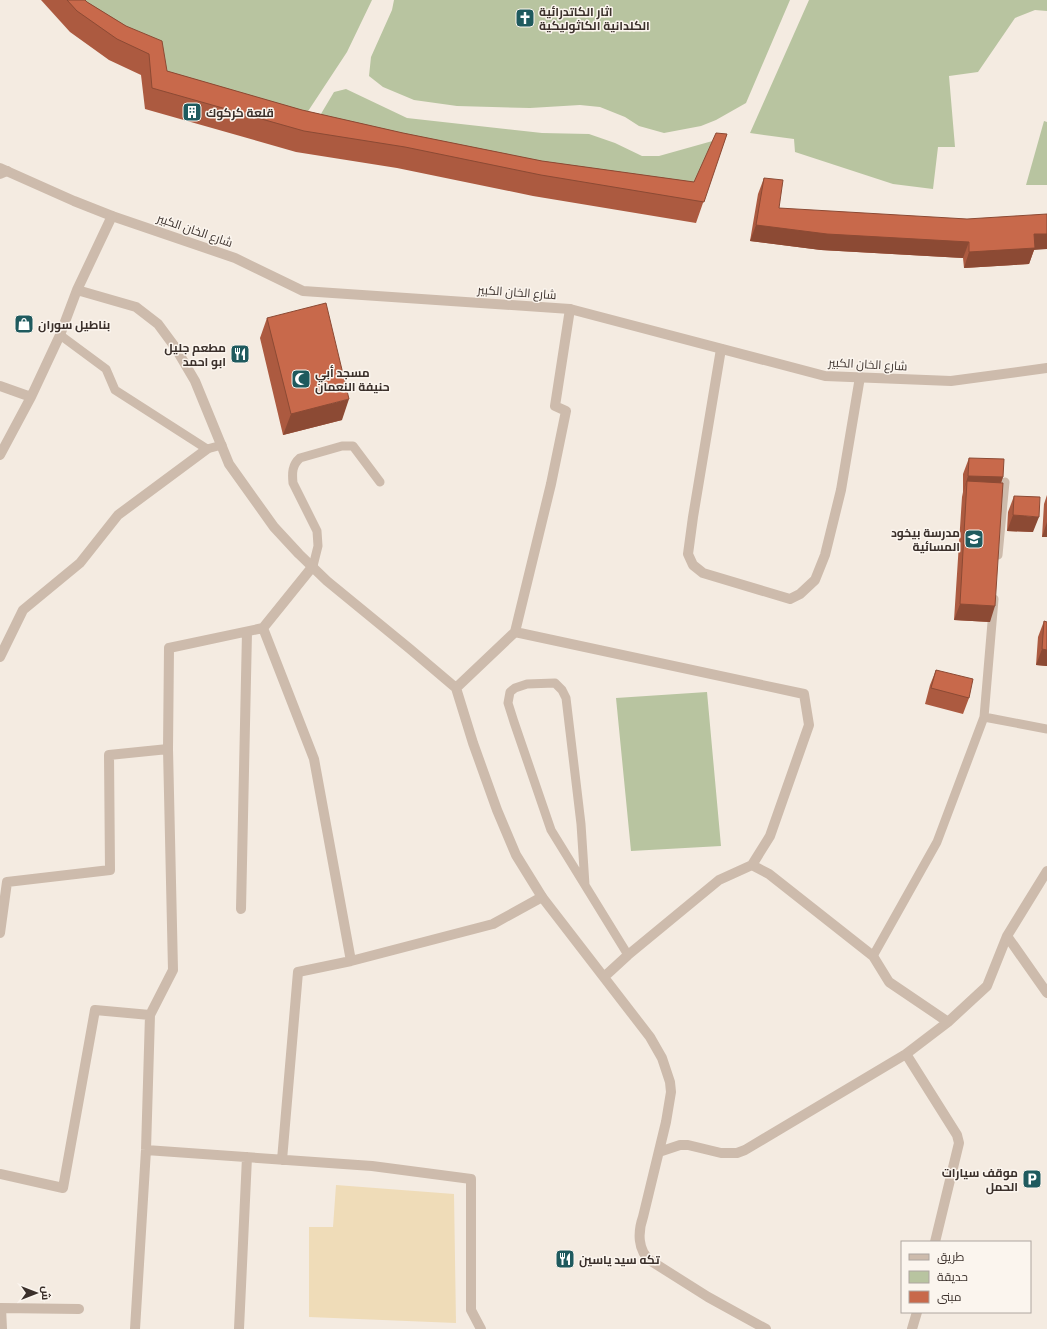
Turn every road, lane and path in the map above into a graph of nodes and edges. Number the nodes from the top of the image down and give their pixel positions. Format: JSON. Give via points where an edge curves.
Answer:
{"nodes":[{"id":1,"x":2,"y":171,"type":"edge"},
{"id":2,"x":112,"y":216,"type":"junction"},
{"id":3,"x":77,"y":290,"type":"junction"},
{"id":4,"x":570,"y":309,"type":"junction"},
{"id":5,"x":60,"y":335,"type":"junction"},
{"id":6,"x":721,"y":349,"type":"junction"},
{"id":7,"x":1047,"y":368,"type":"edge"},
{"id":8,"x":860,"y":377,"type":"junction"},
{"id":9,"x":0,"y":386,"type":"edge"},
{"id":10,"x":31,"y":397,"type":"junction"},
{"id":11,"x":222,"y":445,"type":"junction"},
{"id":12,"x":207,"y":448,"type":"junction"},
{"id":13,"x":0,"y":454,"type":"edge"},
{"id":14,"x":380,"y":482,"type":"dead end"},
{"id":15,"x":1005,"y":482,"type":"edge"},
{"id":16,"x":998,"y":561,"type":"edge"},
{"id":17,"x":313,"y":566,"type":"junction"},
{"id":18,"x":995,"y":592,"type":"edge"},
{"id":19,"x":263,"y":628,"type":"junction"},
{"id":20,"x":247,"y":632,"type":"junction"},
{"id":21,"x":515,"y":632,"type":"junction"},
{"id":22,"x":0,"y":657,"type":"edge"},
{"id":23,"x":456,"y":688,"type":"junction"},
{"id":24,"x":984,"y":717,"type":"junction"},
{"id":25,"x":1047,"y":729,"type":"edge"},
{"id":26,"x":168,"y":749,"type":"junction"},
{"id":27,"x":752,"y":865,"type":"junction"},
{"id":28,"x":1047,"y":871,"type":"edge"},
{"id":29,"x":585,"y":885,"type":"junction"},
{"id":30,"x":542,"y":897,"type":"junction"},
{"id":31,"x":241,"y":909,"type":"dead end"},
{"id":32,"x":0,"y":933,"type":"edge"},
{"id":33,"x":1007,"y":936,"type":"junction"},
{"id":34,"x":628,"y":955,"type":"junction"},
{"id":35,"x":873,"y":956,"type":"junction"},
{"id":36,"x":351,"y":961,"type":"junction"},
{"id":37,"x":604,"y":977,"type":"junction"},
{"id":38,"x":1047,"y":993,"type":"edge"},
{"id":39,"x":150,"y":1015,"type":"junction"},
{"id":40,"x":948,"y":1022,"type":"junction"},
{"id":41,"x":906,"y":1054,"type":"junction"},
{"id":42,"x":146,"y":1150,"type":"junction"},
{"id":43,"x":659,"y":1152,"type":"junction"},
{"id":44,"x":247,"y":1157,"type":"junction"},
{"id":45,"x":282,"y":1160,"type":"junction"},
{"id":46,"x":0,"y":1174,"type":"edge"},
{"id":47,"x":934,"y":1241,"type":"edge"},
{"id":48,"x":79,"y":1309,"type":"dead end"},
{"id":49,"x":917,"y":1313,"type":"edge"},
{"id":50,"x":2,"y":1329,"type":"edge"},
{"id":51,"x":135,"y":1329,"type":"edge"},
{"id":52,"x":239,"y":1329,"type":"edge"},
{"id":53,"x":481,"y":1329,"type":"edge"},
{"id":54,"x":766,"y":1329,"type":"edge"},
{"id":55,"x":912,"y":1329,"type":"edge"}],
"edges":[{"from":1,"to":2,"type":"street","name":"شارع الخان الكبير"},
{"from":2,"to":3,"type":"street"},
{"from":2,"to":4,"type":"street","name":"شارع الخان الكبير","via":[[235,258],[303,290]]},
{"from":3,"to":5,"type":"street"},
{"from":3,"to":11,"type":"street","via":[[136,307],[158,324],[195,381]]},
{"from":4,"to":6,"type":"street","name":"شارع الخان الكبير"},
{"from":4,"to":21,"type":"street","via":[[555,406],[566,411]]},
{"from":5,"to":10,"type":"street"},
{"from":5,"to":12,"type":"lane","via":[[106,369],[115,390]]},
{"from":6,"to":8,"type":"street","name":"شارع الخان الكبير","via":[[825,376]]},
{"from":6,"to":8,"type":"street","via":[[688,554],[692,565],[703,573],[790,599],[800,594],[814,580],[825,555],[841,490]]},
{"from":7,"to":8,"type":"street","name":"شارع الخان الكبير","via":[[951,381]]},
{"from":9,"to":10,"type":"street"},
{"from":10,"to":13,"type":"street"},
{"from":11,"to":12,"type":"lane"},
{"from":11,"to":17,"type":"street","via":[[229,464],[274,527]]},
{"from":12,"to":22,"type":"street","via":[[118,515],[80,563],[23,610]]},
{"from":14,"to":17,"type":"lane","via":[[353,446],[342,446],[300,458],[295,463],[293,483],[317,531],[318,546]]},
{"from":15,"to":16,"type":"lane"},
{"from":17,"to":19,"type":"street"},
{"from":17,"to":23,"type":"street","via":[[327,581]]},
{"from":18,"to":24,"type":"lane"},
{"from":19,"to":20,"type":"street"},
{"from":19,"to":36,"type":"street","via":[[314,759]]},
{"from":20,"to":26,"type":"street","via":[[169,648]]},
{"from":20,"to":31,"type":"street"},
{"from":21,"to":23,"type":"street"},
{"from":21,"to":27,"type":"street","via":[[804,694],[809,725],[770,836]]},
{"from":23,"to":30,"type":"street","via":[[497,810],[516,854]]},
{"from":24,"to":25,"type":"lane"},
{"from":24,"to":35,"type":"lane","via":[[938,842]]},
{"from":26,"to":32,"type":"street","via":[[110,755],[110,870],[8,882]]},
{"from":26,"to":39,"type":"street","via":[[174,970]]},
{"from":27,"to":34,"type":"street","via":[[719,880]]},
{"from":27,"to":35,"type":"street","via":[[769,874]]},
{"from":28,"to":33,"type":"street"},
{"from":29,"to":29,"type":"lane","via":[[551,830],[508,703],[510,692],[526,684],[555,683],[566,698],[581,824]]},
{"from":29,"to":34,"type":"lane"},
{"from":30,"to":36,"type":"street","via":[[493,924]]},
{"from":30,"to":37,"type":"street"},
{"from":33,"to":38,"type":"street"},
{"from":33,"to":40,"type":"street","via":[[987,986]]},
{"from":34,"to":37,"type":"street"},
{"from":35,"to":40,"type":"street","via":[[889,982]]},
{"from":36,"to":45,"type":"street","via":[[298,972]]},
{"from":37,"to":43,"type":"street","via":[[650,1037],[666,1068],[670,1082],[670,1103]]},
{"from":39,"to":42,"type":"street"},
{"from":39,"to":46,"type":"street","via":[[95,1010],[63,1188]]},
{"from":40,"to":41,"type":"street"},
{"from":41,"to":43,"type":"street","via":[[745,1150],[721,1153],[680,1145]]},
{"from":41,"to":47,"type":"street","via":[[958,1135],[959,1143]]},
{"from":42,"to":44,"type":"street"},
{"from":42,"to":51,"type":"street"},
{"from":43,"to":54,"type":"street","via":[[640,1225],[644,1253],[651,1261],[708,1298]]},
{"from":44,"to":45,"type":"street"},
{"from":44,"to":52,"type":"street"},
{"from":45,"to":53,"type":"street","via":[[372,1166],[471,1178],[471,1310]]},
{"from":48,"to":50,"type":"street","via":[[1,1308]]},
{"from":49,"to":55,"type":"street"}]}
